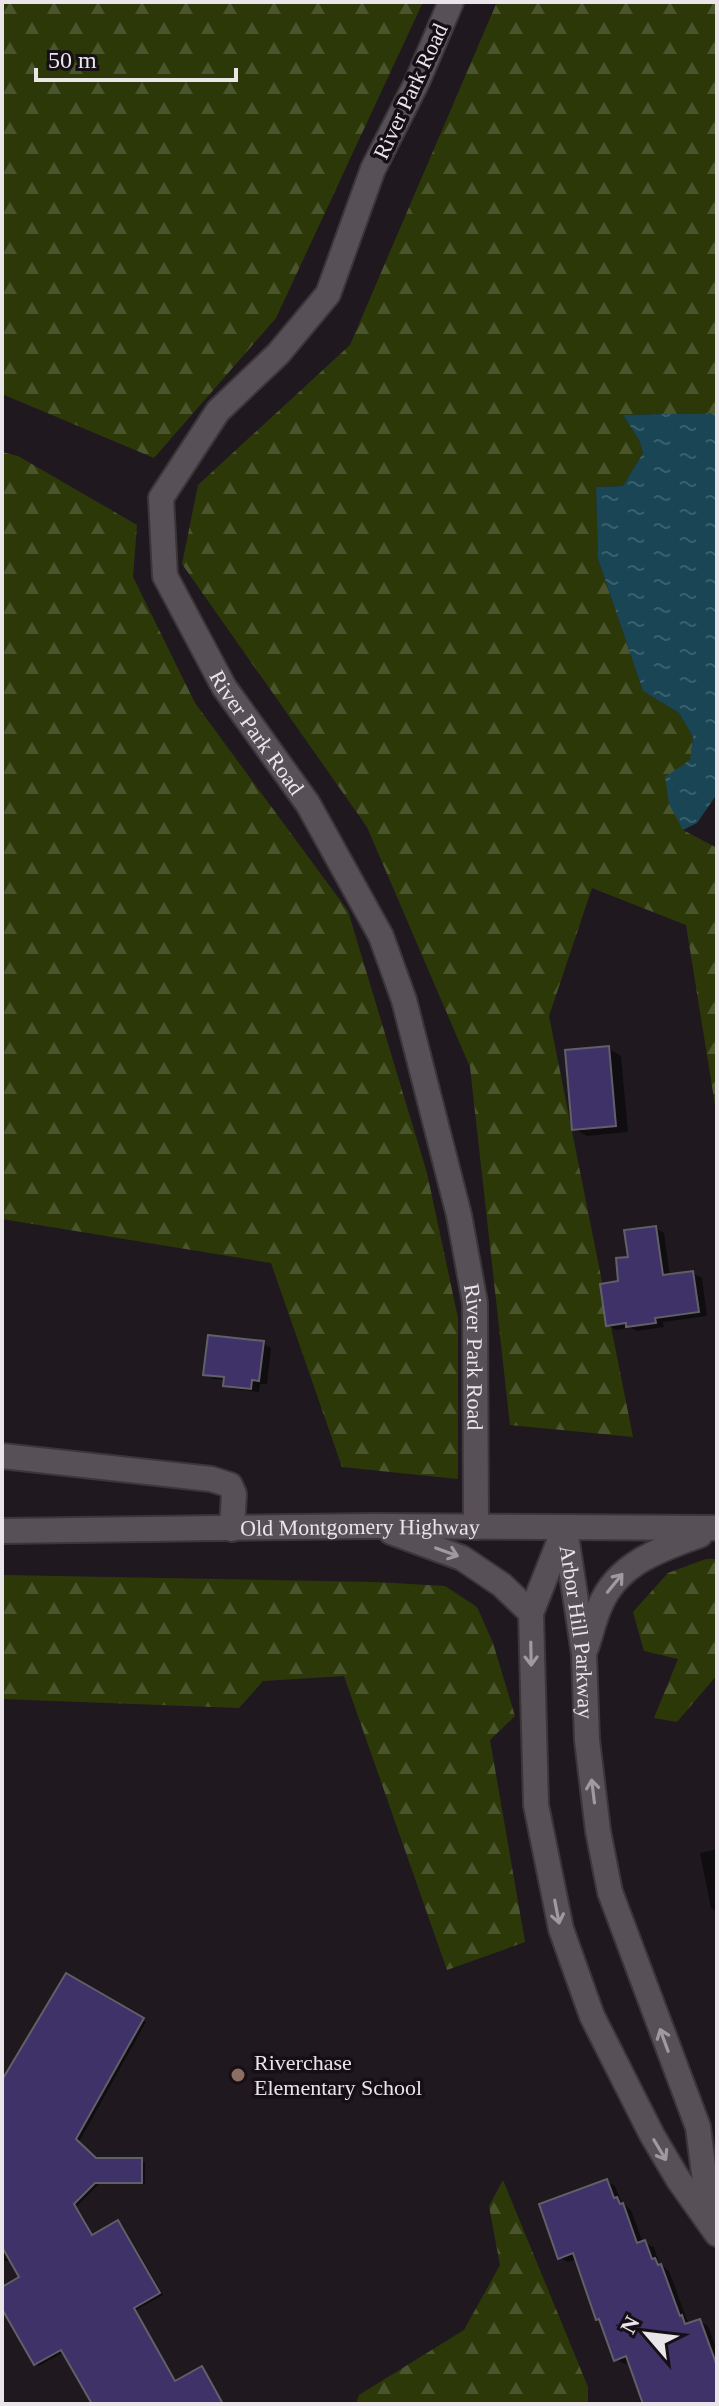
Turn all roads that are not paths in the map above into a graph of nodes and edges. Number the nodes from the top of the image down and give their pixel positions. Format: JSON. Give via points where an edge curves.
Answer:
{"nodes":[{"id":1,"x":451,"y":2,"type":"edge"},
{"id":2,"x":2,"y":1456,"type":"edge"},
{"id":3,"x":373,"y":1526,"type":"junction"},
{"id":4,"x":476,"y":1527,"type":"junction"},
{"id":5,"x":565,"y":1527,"type":"junction"},
{"id":6,"x":717,"y":1528,"type":"edge"},
{"id":7,"x":232,"y":1529,"type":"junction"},
{"id":8,"x":2,"y":1531,"type":"edge"},
{"id":9,"x":531,"y":1613,"type":"junction"},
{"id":10,"x":584,"y":1654,"type":"junction"},
{"id":11,"x":714,"y":2229,"type":"edge"}],
"edges":[{"from":1,"to":4,"type":"street","name":"River Park Road","via":[[373,169],[328,294],[278,354],[218,411],[161,498],[165,576],[224,687],[308,804],[381,936],[404,1000],[459,1215],[475,1303]]},
{"from":2,"to":7,"type":"street","via":[[230,1485]]},
{"from":3,"to":4,"type":"street","name":"Old Montgomery Highway"},
{"from":3,"to":7,"type":"street","name":"Old Montgomery Highway"},
{"from":3,"to":9,"type":"street","one_way":true,"via":[[462,1558]]},
{"from":4,"to":5,"type":"street","name":"Old Montgomery Highway"},
{"from":5,"to":6,"type":"street","name":"Old Montgomery Highway"},
{"from":5,"to":9,"type":"street","name":"Arbor Hill Parkway"},
{"from":5,"to":10,"type":"street","name":"Arbor Hill Parkway"},
{"from":10,"to":6,"type":"street","one_way":true,"via":[[600,1604],[634,1563]]},
{"from":7,"to":8,"type":"street","name":"Old Montgomery Highway"},
{"from":9,"to":11,"type":"street","name":"Arbor Hill Parkway","one_way":true,"via":[[536,1805],[561,1929],[592,2016],[627,2087],[671,2168]]},
{"from":11,"to":10,"type":"street","name":"Arbor Hill Parkway","one_way":true,"via":[[698,2127],[610,1892],[587,1740]]}]}
